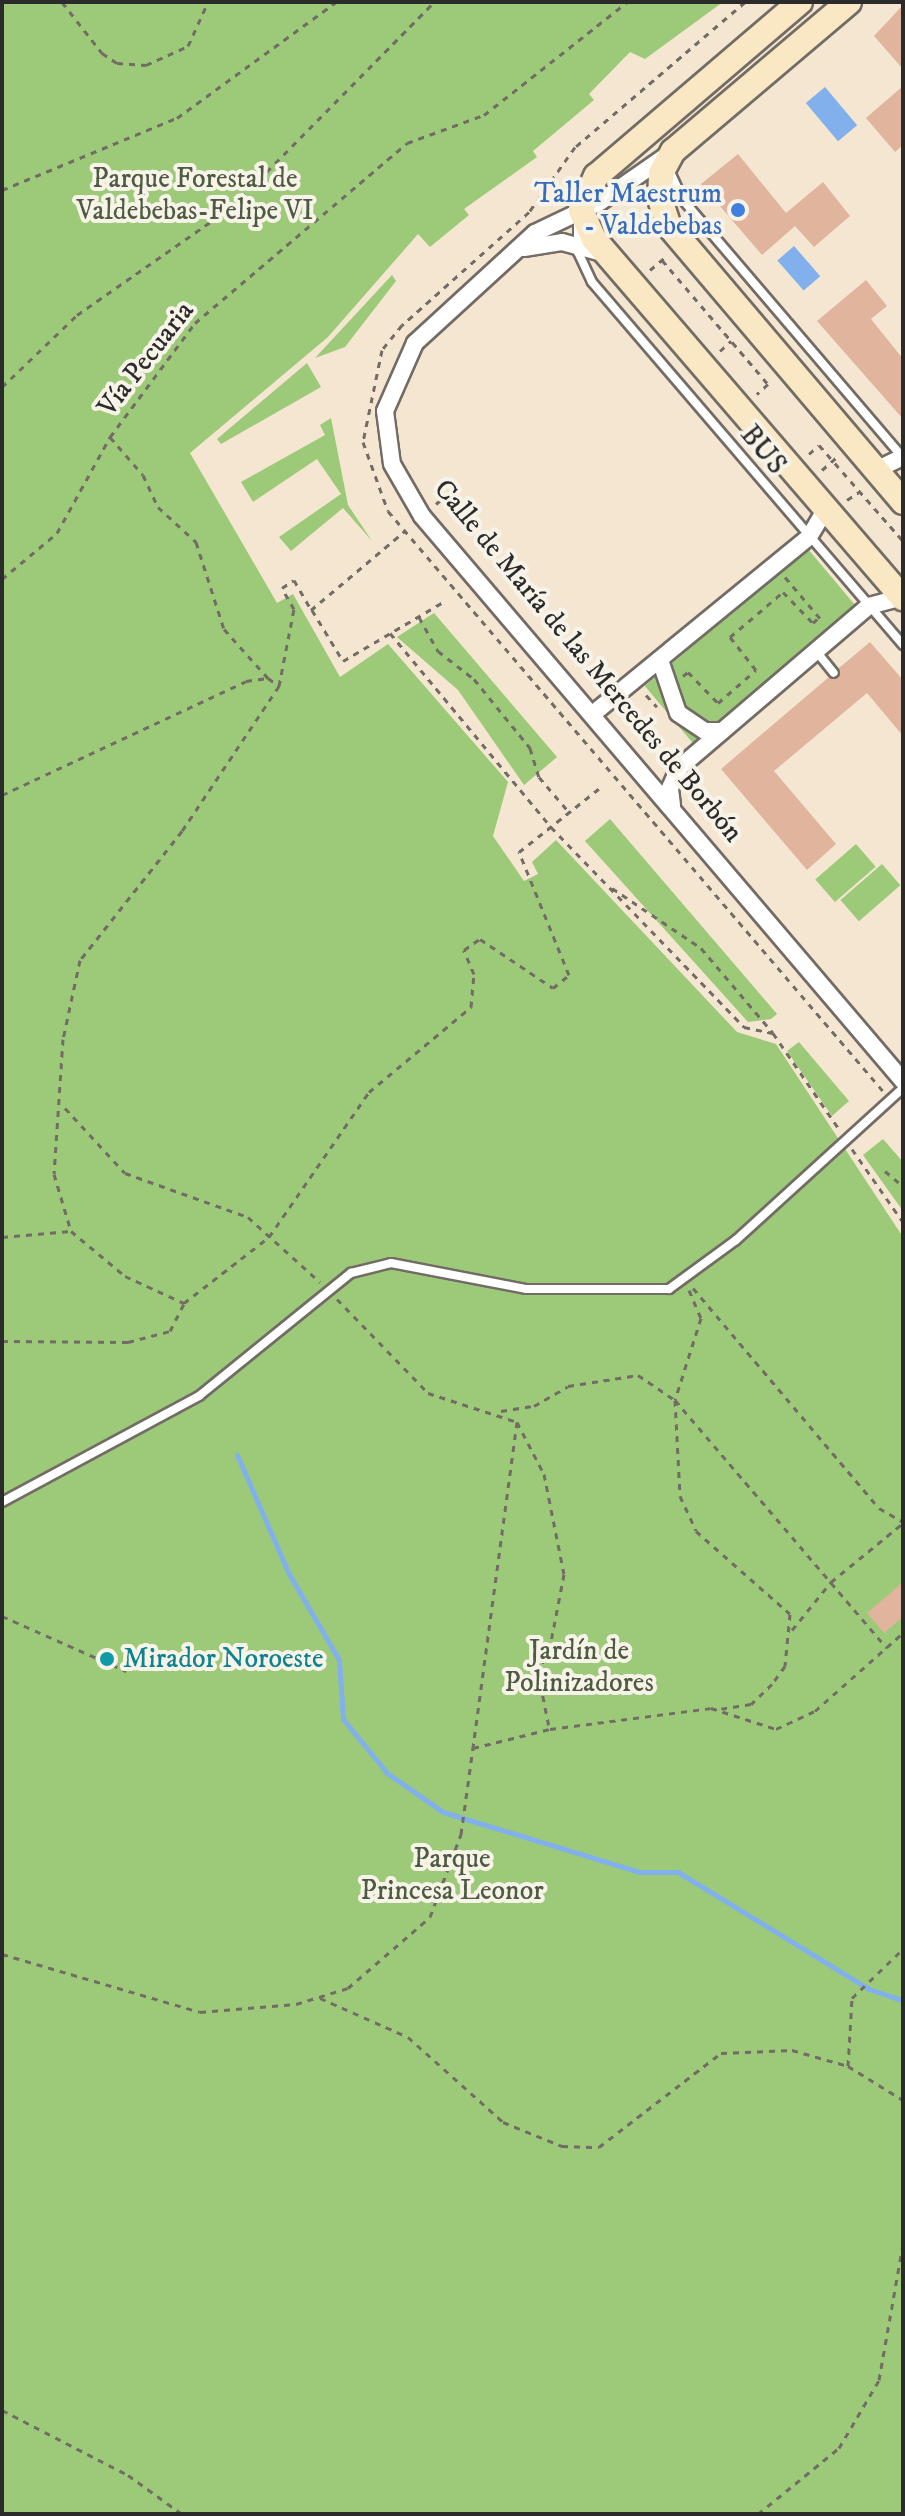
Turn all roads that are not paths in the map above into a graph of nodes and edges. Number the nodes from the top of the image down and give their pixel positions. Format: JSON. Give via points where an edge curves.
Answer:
{"nodes":[{"id":1,"x":800,"y":2,"type":"edge"},
{"id":2,"x":849,"y":2,"type":"edge"},
{"id":3,"x":679,"y":146,"type":"junction"},
{"id":4,"x":581,"y":210,"type":"junction"},
{"id":5,"x":576,"y":244,"type":"junction"},
{"id":6,"x":516,"y":253,"type":"junction"},
{"id":7,"x":610,"y":257,"type":"junction"},
{"id":8,"x":903,"y":458,"type":"edge"},
{"id":9,"x":876,"y":470,"type":"junction"},
{"id":10,"x":833,"y":500,"type":"junction"},
{"id":11,"x":903,"y":502,"type":"edge"},
{"id":12,"x":809,"y":537,"type":"junction"},
{"id":13,"x":903,"y":598,"type":"edge"},
{"id":14,"x":869,"y":606,"type":"junction"},
{"id":15,"x":903,"y":645,"type":"edge"},
{"id":16,"x":816,"y":651,"type":"junction"},
{"id":17,"x":661,"y":663,"type":"junction"},
{"id":18,"x":834,"y":673,"type":"dead end"},
{"id":19,"x":594,"y":713,"type":"junction"},
{"id":20,"x":722,"y":731,"type":"junction"},
{"id":21,"x":672,"y":806,"type":"junction"},
{"id":22,"x":903,"y":1081,"type":"edge"},
{"id":23,"x":903,"y":1088,"type":"edge"},
{"id":24,"x":2,"y":1502,"type":"edge"}],
"edges":[{"from":1,"to":4,"type":"street","via":[[596,176]]},
{"from":2,"to":3,"type":"street","name":"Calle de María de las Mercedes de Borbón"},
{"from":3,"to":4,"type":"street","name":"Calle de María de las Mercedes de Borbón"},
{"from":3,"to":8,"type":"lane","via":[[669,166],[683,200]]},
{"from":3,"to":9,"type":"street","via":[[660,199],[682,242]]},
{"from":4,"to":5,"type":"lane"},
{"from":4,"to":6,"type":"street","name":"Calle de María de las Mercedes de Borbón","via":[[535,233]]},
{"from":4,"to":7,"type":"street"},
{"from":5,"to":6,"type":"street","via":[[544,242]]},
{"from":5,"to":7,"type":"street"},
{"from":5,"to":12,"type":"lane","name":"BUS","via":[[592,282]]},
{"from":6,"to":19,"type":"street","name":"Calle de María de las Mercedes de Borbón","via":[[415,343],[391,390],[386,437],[398,479],[422,516]]},
{"from":7,"to":10,"type":"street"},
{"from":8,"to":9,"type":"street"},
{"from":9,"to":11,"type":"street"},
{"from":10,"to":12,"type":"street"},
{"from":10,"to":13,"type":"street"},
{"from":12,"to":14,"type":"lane","name":"BUS"},
{"from":12,"to":17,"type":"street"},
{"from":13,"to":14,"type":"street"},
{"from":14,"to":15,"type":"lane","name":"BUS"},
{"from":14,"to":16,"type":"street"},
{"from":16,"to":18,"type":"lane"},
{"from":16,"to":20,"type":"street"},
{"from":17,"to":19,"type":"street"},
{"from":17,"to":20,"type":"street","via":[[666,691],[693,726]]},
{"from":19,"to":21,"type":"street","name":"Calle de María de las Mercedes de Borbón"},
{"from":20,"to":21,"type":"street","via":[[672,777]]},
{"from":21,"to":22,"type":"street","name":"Calle de María de las Mercedes de Borbón"},
{"from":23,"to":24,"type":"lane","via":[[669,1289],[526,1289],[391,1263],[351,1273],[199,1396]]}]}
